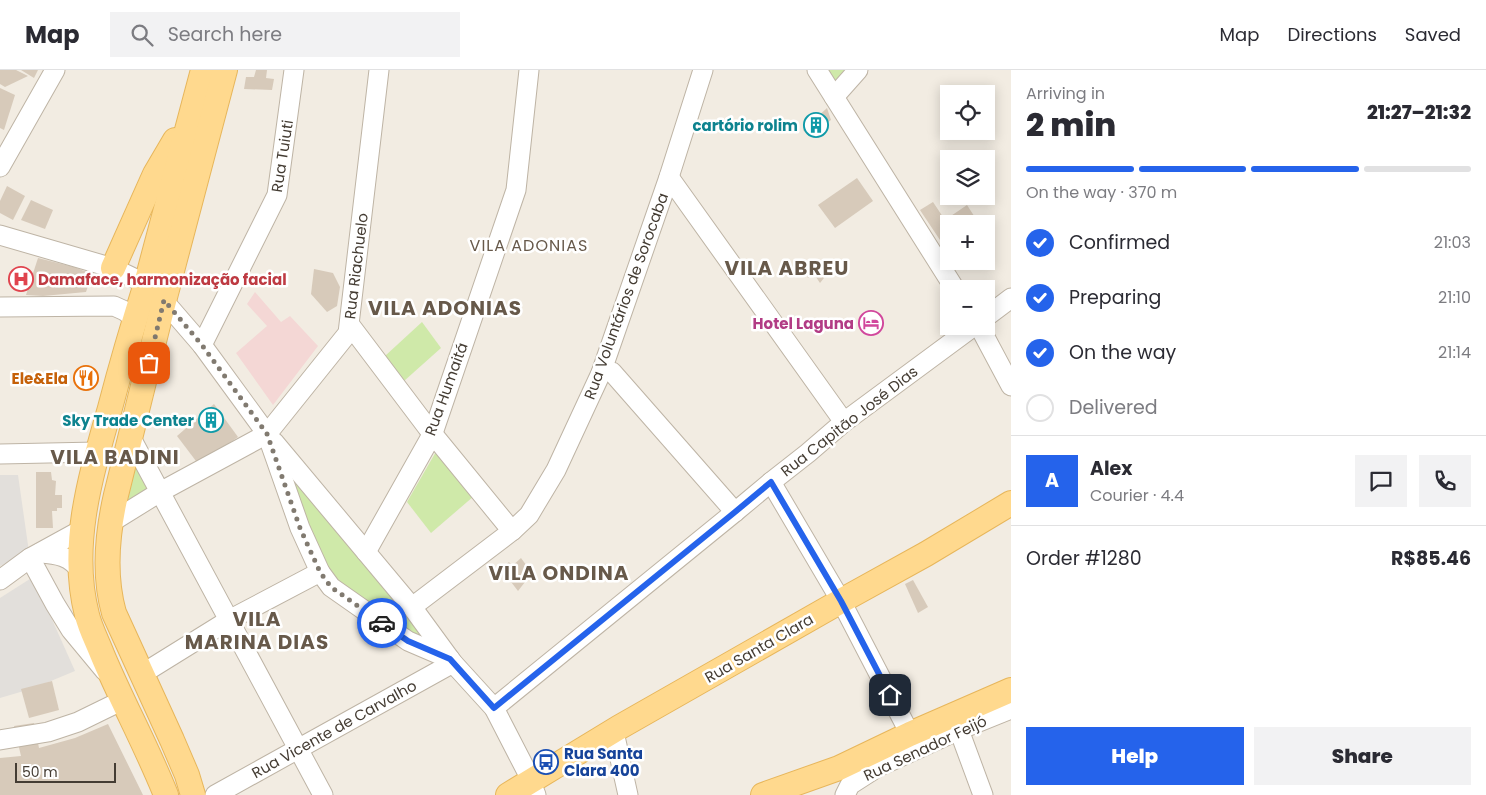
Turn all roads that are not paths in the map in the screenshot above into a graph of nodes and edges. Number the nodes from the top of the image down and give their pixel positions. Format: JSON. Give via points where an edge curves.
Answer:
{"nodes":[{"id":1,"x":55,"y":70,"type":"edge"},
{"id":2,"x":203,"y":70,"type":"edge"},
{"id":3,"x":225,"y":70,"type":"edge"},
{"id":4,"x":294,"y":70,"type":"edge"},
{"id":5,"x":379,"y":70,"type":"edge"},
{"id":6,"x":529,"y":70,"type":"edge"},
{"id":7,"x":703,"y":70,"type":"edge"},
{"id":8,"x":817,"y":70,"type":"edge"},
{"id":9,"x":858,"y":70,"type":"edge"},
{"id":10,"x":834,"y":98,"type":"junction"},
{"id":11,"x":192,"y":110,"type":"junction"},
{"id":12,"x":0,"y":167,"type":"edge"},
{"id":13,"x":669,"y":177,"type":"junction"},
{"id":14,"x":0,"y":235,"type":"edge"},
{"id":15,"x":113,"y":268,"type":"junction"},
{"id":16,"x":949,"y":280,"type":"edge"},
{"id":17,"x":146,"y":284,"type":"junction"},
{"id":18,"x":1011,"y":298,"type":"edge"},
{"id":19,"x":164,"y":300,"type":"junction"},
{"id":20,"x":0,"y":307,"type":"edge"},
{"id":21,"x":995,"y":310,"type":"edge"},
{"id":22,"x":135,"y":319,"type":"junction"},
{"id":23,"x":350,"y":325,"type":"junction"},
{"id":24,"x":962,"y":335,"type":"edge"},
{"id":25,"x":984,"y":335,"type":"edge"},
{"id":26,"x":202,"y":345,"type":"junction"},
{"id":27,"x":601,"y":373,"type":"junction"},
{"id":28,"x":1011,"y":386,"type":"edge"},
{"id":29,"x":844,"y":422,"type":"junction"},
{"id":30,"x":433,"y":433,"type":"junction"},
{"id":31,"x":267,"y":434,"type":"junction"},
{"id":32,"x":131,"y":438,"type":"junction"},
{"id":33,"x":97,"y":452,"type":"junction"},
{"id":34,"x":0,"y":454,"type":"edge"},
{"id":35,"x":771,"y":482,"type":"junction"},
{"id":36,"x":160,"y":492,"type":"junction"},
{"id":37,"x":1011,"y":503,"type":"edge"},
{"id":38,"x":735,"y":512,"type":"junction"},
{"id":39,"x":110,"y":523,"type":"junction"},
{"id":40,"x":81,"y":530,"type":"junction"},
{"id":41,"x":512,"y":532,"type":"junction"},
{"id":42,"x":366,"y":552,"type":"junction"},
{"id":43,"x":35,"y":555,"type":"junction"},
{"id":44,"x":81,"y":572,"type":"junction"},
{"id":45,"x":320,"y":572,"type":"junction"},
{"id":46,"x":0,"y":580,"type":"edge"},
{"id":47,"x":841,"y":601,"type":"junction"},
{"id":48,"x":412,"y":607,"type":"junction"},
{"id":49,"x":229,"y":620,"type":"junction"},
{"id":50,"x":432,"y":645,"type":"junction"},
{"id":51,"x":452,"y":661,"type":"junction"},
{"id":52,"x":142,"y":674,"type":"junction"},
{"id":53,"x":1011,"y":690,"type":"edge"},
{"id":54,"x":118,"y":691,"type":"junction"},
{"id":55,"x":494,"y":708,"type":"junction"},
{"id":56,"x":1011,"y":709,"type":"edge"},
{"id":57,"x":959,"y":730,"type":"junction"},
{"id":58,"x":610,"y":733,"type":"junction"},
{"id":59,"x":910,"y":734,"type":"junction"},
{"id":60,"x":0,"y":740,"type":"edge"},
{"id":61,"x":298,"y":749,"type":"junction"},
{"id":62,"x":852,"y":768,"type":"junction"},
{"id":63,"x":526,"y":790,"type":"edge"},
{"id":64,"x":166,"y":795,"type":"edge"},
{"id":65,"x":193,"y":795,"type":"edge"},
{"id":66,"x":215,"y":795,"type":"edge"},
{"id":67,"x":323,"y":795,"type":"edge"},
{"id":68,"x":628,"y":795,"type":"edge"},
{"id":69,"x":763,"y":795,"type":"edge"},
{"id":70,"x":844,"y":795,"type":"edge"},
{"id":71,"x":983,"y":795,"type":"edge"}],
"edges":[{"from":1,"to":12,"type":"street"},
{"from":2,"to":11,"type":"main road"},
{"from":3,"to":19,"type":"main road"},
{"from":4,"to":26,"type":"street","name":"Rua Tuiuti","via":[[277,195]]},
{"from":5,"to":23,"type":"street","name":"Rua Riachuelo"},
{"from":6,"to":30,"type":"street","name":"Rua Humaitá","via":[[516,190]]},
{"from":7,"to":13,"type":"street","name":"Rua Voluntários de Sorocaba"},
{"from":8,"to":10,"type":"street"},
{"from":9,"to":10,"type":"street"},
{"from":10,"to":16,"type":"street"},
{"from":11,"to":15,"type":"main road","via":[[156,174]]},
{"from":11,"to":17,"type":"main road"},
{"from":13,"to":27,"type":"street","name":"Rua Voluntários de Sorocaba"},
{"from":13,"to":29,"type":"street"},
{"from":14,"to":15,"type":"street"},
{"from":15,"to":17,"type":"street"},
{"from":17,"to":19,"type":"street"},
{"from":17,"to":22,"type":"main road"},
{"from":18,"to":21,"type":"street"},
{"from":19,"to":26,"type":"street"},
{"from":19,"to":32,"type":"main road"},
{"from":20,"to":22,"type":"street","via":[[114,306]]},
{"from":22,"to":33,"type":"main road"},
{"from":23,"to":30,"type":"street"},
{"from":23,"to":31,"type":"street","name":"Rua Riachuelo","via":[[347,334]]},
{"from":24,"to":29,"type":"street","name":"Rua Capitão José Dias"},
{"from":25,"to":28,"type":"street"},
{"from":26,"to":31,"type":"street"},
{"from":27,"to":38,"type":"street","via":[[612,372]]},
{"from":27,"to":41,"type":"street","name":"Rua Voluntários de Sorocaba","via":[[556,470],[529,515]]},
{"from":29,"to":35,"type":"street","name":"Rua Capitão José Dias"},
{"from":30,"to":41,"type":"street"},
{"from":30,"to":42,"type":"street","name":"Rua Humaitá"},
{"from":31,"to":36,"type":"street"},
{"from":31,"to":42,"type":"street"},
{"from":31,"to":45,"type":"street","via":[[300,528]]},
{"from":32,"to":36,"type":"street"},
{"from":32,"to":39,"type":"main road"},
{"from":33,"to":34,"type":"street"},
{"from":33,"to":40,"type":"main road"},
{"from":35,"to":38,"type":"street","name":"Rua Capitão José Dias"},
{"from":35,"to":47,"type":"street"},
{"from":36,"to":39,"type":"street"},
{"from":36,"to":49,"type":"street"},
{"from":37,"to":47,"type":"main road","name":"Rua Santa Clara"},
{"from":38,"to":55,"type":"street","name":"Rua Capitão José Dias"},
{"from":39,"to":52,"type":"main road","via":[[107,561],[110,599]]},
{"from":40,"to":43,"type":"street"},
{"from":40,"to":44,"type":"main road"},
{"from":41,"to":48,"type":"street","name":"Rua Voluntários de Sorocaba"},
{"from":42,"to":48,"type":"street"},
{"from":43,"to":44,"type":"street","via":[[69,558]]},
{"from":43,"to":46,"type":"street"},
{"from":43,"to":54,"type":"street","via":[[55,604]]},
{"from":44,"to":54,"type":"main road","via":[[87,616]]},
{"from":45,"to":49,"type":"street"},
{"from":45,"to":50,"type":"street","via":[[331,587],[408,641]]},
{"from":47,"to":58,"type":"main road","name":"Rua Santa Clara"},
{"from":47,"to":59,"type":"street"},
{"from":48,"to":50,"type":"street"},
{"from":49,"to":52,"type":"street"},
{"from":49,"to":61,"type":"street"},
{"from":50,"to":51,"type":"street"},
{"from":51,"to":55,"type":"street"},
{"from":51,"to":61,"type":"street","name":"Rua Vicente de Carvalho"},
{"from":52,"to":65,"type":"main road"},
{"from":53,"to":59,"type":"main road"},
{"from":54,"to":60,"type":"street","via":[[78,722],[48,732]]},
{"from":54,"to":64,"type":"main road"},
{"from":55,"to":63,"type":"street"},
{"from":56,"to":57,"type":"street","name":"Rua Senador Feijó"},
{"from":57,"to":62,"type":"street","name":"Rua Senador Feijó","via":[[878,767]]},
{"from":57,"to":71,"type":"street"},
{"from":58,"to":63,"type":"main road","name":"Rua Santa Clara"},
{"from":58,"to":68,"type":"street","via":[[616,741]]},
{"from":59,"to":62,"type":"main road"},
{"from":61,"to":66,"type":"street","name":"Rua Vicente de Carvalho"},
{"from":61,"to":67,"type":"street"},
{"from":62,"to":69,"type":"main road"},
{"from":62,"to":70,"type":"street"},
{"from":62,"to":70,"type":"street","name":"Rua Senador Feijó","via":[[850,785]]}]}
